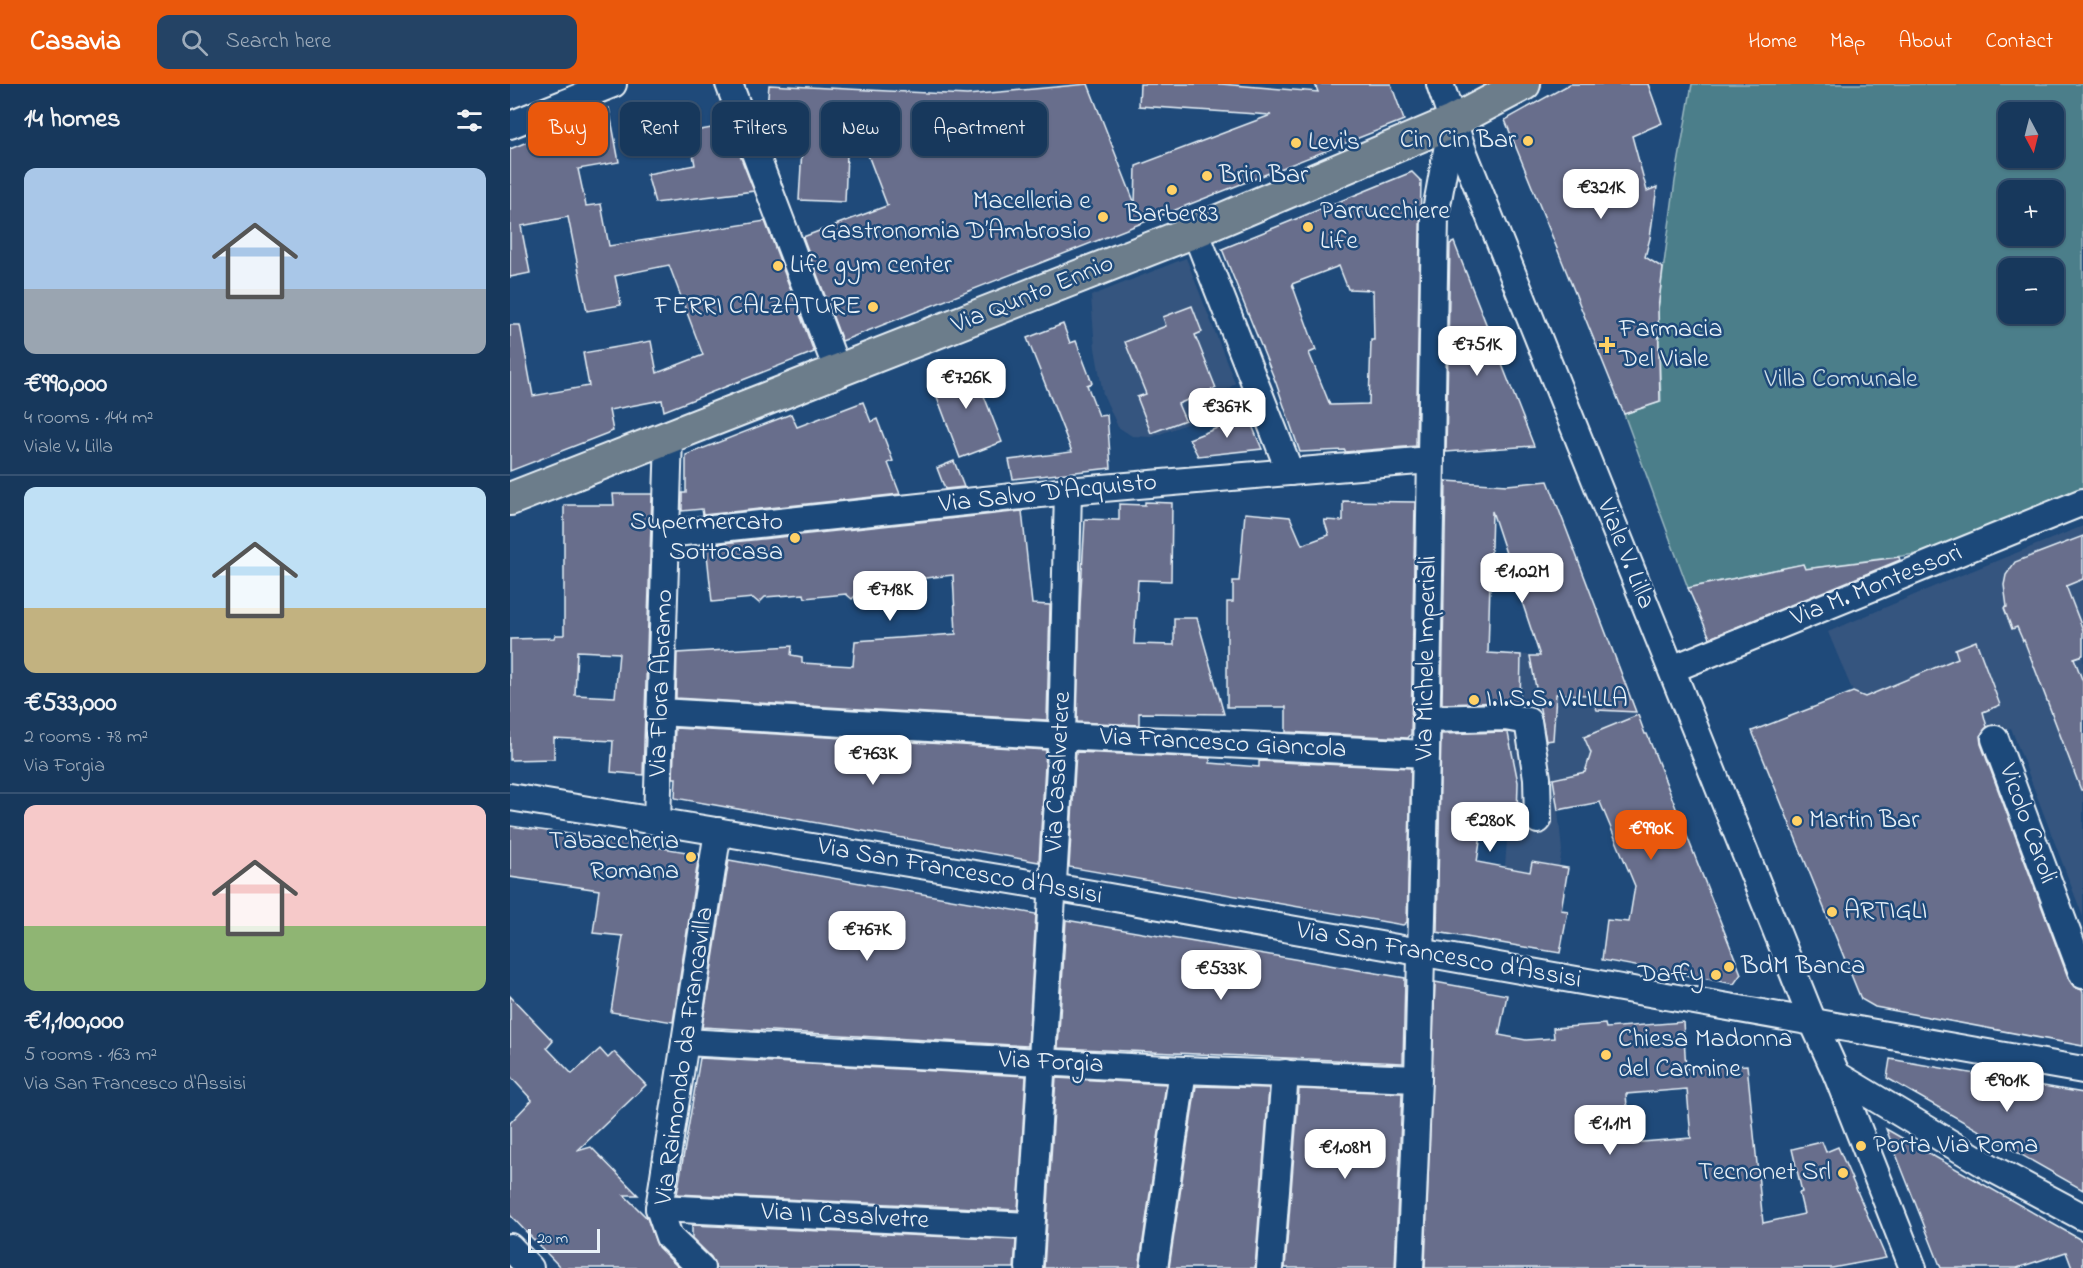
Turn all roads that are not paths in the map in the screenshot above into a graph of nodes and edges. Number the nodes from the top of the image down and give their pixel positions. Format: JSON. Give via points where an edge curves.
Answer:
{"nodes":[{"id":1,"x":613,"y":84,"type":"edge"},
{"id":2,"x":729,"y":84,"type":"edge"},
{"id":3,"x":1440,"y":84,"type":"edge"},
{"id":4,"x":1524,"y":84,"type":"edge"},
{"id":5,"x":1452,"y":122,"type":"junction"},
{"id":6,"x":510,"y":125,"type":"edge"},
{"id":7,"x":1195,"y":231,"type":"junction"},
{"id":8,"x":838,"y":372,"type":"junction"},
{"id":9,"x":669,"y":438,"type":"junction"},
{"id":10,"x":1430,"y":460,"type":"junction"},
{"id":11,"x":1290,"y":472,"type":"junction"},
{"id":12,"x":1068,"y":491,"type":"junction"},
{"id":13,"x":510,"y":499,"type":"edge"},
{"id":14,"x":2083,"y":502,"type":"edge"},
{"id":15,"x":666,"y":534,"type":"junction"},
{"id":16,"x":1672,"y":669,"type":"junction"},
{"id":17,"x":660,"y":712,"type":"junction"},
{"id":18,"x":1426,"y":719,"type":"junction"},
{"id":19,"x":1062,"y":736,"type":"junction"},
{"id":20,"x":1995,"y":740,"type":"dead end"},
{"id":21,"x":1426,"y":754,"type":"junction"},
{"id":22,"x":510,"y":797,"type":"edge"},
{"id":23,"x":1538,"y":820,"type":"dead end"},
{"id":24,"x":657,"y":821,"type":"junction"},
{"id":25,"x":718,"y":831,"type":"junction"},
{"id":26,"x":1053,"y":886,"type":"junction"},
{"id":27,"x":1420,"y":953,"type":"junction"},
{"id":28,"x":2083,"y":975,"type":"edge"},
{"id":29,"x":1813,"y":1022,"type":"junction"},
{"id":30,"x":685,"y":1042,"type":"junction"},
{"id":31,"x":1041,"y":1062,"type":"junction"},
{"id":32,"x":1183,"y":1070,"type":"junction"},
{"id":33,"x":2083,"y":1070,"type":"edge"},
{"id":34,"x":1285,"y":1073,"type":"junction"},
{"id":35,"x":1837,"y":1075,"type":"junction"},
{"id":36,"x":1418,"y":1079,"type":"junction"},
{"id":37,"x":659,"y":1208,"type":"junction"},
{"id":38,"x":2083,"y":1217,"type":"edge"},
{"id":39,"x":1031,"y":1226,"type":"junction"},
{"id":40,"x":510,"y":1247,"type":"edge"},
{"id":41,"x":530,"y":1268,"type":"edge"},
{"id":42,"x":701,"y":1268,"type":"edge"},
{"id":43,"x":1029,"y":1268,"type":"edge"},
{"id":44,"x":1154,"y":1268,"type":"edge"},
{"id":45,"x":1270,"y":1268,"type":"edge"},
{"id":46,"x":1410,"y":1268,"type":"edge"},
{"id":47,"x":1913,"y":1268,"type":"edge"}],
"edges":[{"from":1,"to":6,"type":"street"},
{"from":2,"to":8,"type":"street"},
{"from":3,"to":5,"type":"street","name":"Viale V. Lilla"},
{"from":4,"to":5,"type":"main road","name":"Via Qunto Ennio"},
{"from":5,"to":7,"type":"main road","name":"Via Qunto Ennio"},
{"from":5,"to":10,"type":"street","name":"Via Michele Imperiali","via":[[1435,216]]},
{"from":5,"to":16,"type":"street","name":"Viale V. Lilla"},
{"from":7,"to":8,"type":"main road","name":"Via Qunto Ennio"},
{"from":7,"to":11,"type":"street"},
{"from":8,"to":9,"type":"main road","name":"Via Qunto Ennio"},
{"from":9,"to":13,"type":"main road","name":"Via Qunto Ennio"},
{"from":9,"to":15,"type":"street","name":"Via Flora Abramo"},
{"from":10,"to":11,"type":"street","name":"Via Salvo D'Acquisto"},
{"from":10,"to":18,"type":"street","name":"Via Michele Imperiali"},
{"from":11,"to":12,"type":"street","name":"Via Salvo D'Acquisto"},
{"from":12,"to":15,"type":"street","name":"Via Salvo D'Acquisto"},
{"from":12,"to":19,"type":"street","name":"Via Casalvetere"},
{"from":14,"to":16,"type":"street","name":"Via M. Montessori"},
{"from":15,"to":17,"type":"street","name":"Via Flora Abramo"},
{"from":16,"to":29,"type":"street","name":"Viale V. Lilla"},
{"from":17,"to":19,"type":"street","name":"Via Francesco Giancola"},
{"from":17,"to":24,"type":"street","name":"Via Flora Abramo"},
{"from":18,"to":21,"type":"street","name":"Via Michele Imperiali"},
{"from":18,"to":23,"type":"street","via":[[1505,717],[1528,721],[1537,778]]},
{"from":19,"to":21,"type":"street","name":"Via Francesco Giancola"},
{"from":19,"to":26,"type":"street","name":"Via Casalvetere"},
{"from":20,"to":28,"type":"street","name":"Vicolo Caroli"},
{"from":21,"to":27,"type":"street","name":"Via Michele Imperiali"},
{"from":22,"to":24,"type":"street","name":"Via San Francesco d'Assisi"},
{"from":24,"to":25,"type":"street","name":"Via San Francesco d'Assisi"},
{"from":25,"to":26,"type":"street","name":"Via San Francesco d'Assisi"},
{"from":25,"to":30,"type":"street","name":"Via Raimondo da Francavilla"},
{"from":26,"to":27,"type":"street","name":"Via San Francesco d'Assisi"},
{"from":26,"to":31,"type":"street","name":"Via Casalvetere"},
{"from":27,"to":29,"type":"street","name":"Via San Francesco d'Assisi"},
{"from":27,"to":36,"type":"street","name":"Via Michele Imperiali"},
{"from":29,"to":33,"type":"street","name":"Via San Francesco d'Assisi"},
{"from":29,"to":35,"type":"street","name":"Viale V. Lilla"},
{"from":30,"to":31,"type":"street","name":"Via Forgia"},
{"from":30,"to":37,"type":"street","name":"Via Raimondo da Francavilla"},
{"from":31,"to":32,"type":"street","name":"Via Forgia"},
{"from":31,"to":39,"type":"street","name":"Via Casalvetere"},
{"from":32,"to":34,"type":"street","name":"Via Forgia"},
{"from":32,"to":44,"type":"street"},
{"from":34,"to":36,"type":"street","name":"Via Forgia"},
{"from":34,"to":45,"type":"street"},
{"from":35,"to":38,"type":"street","via":[[1993,1169]]},
{"from":35,"to":47,"type":"street","name":"Viale V. Lilla"},
{"from":36,"to":46,"type":"street","name":"Via Michele Imperiali"},
{"from":37,"to":39,"type":"street","name":"Via II Casalvetre"},
{"from":37,"to":42,"type":"street","name":"Via Raimondo da Francavilla","via":[[669,1237]]},
{"from":39,"to":43,"type":"street","name":"Via Casalvetere"},
{"from":40,"to":41,"type":"street"}]}
